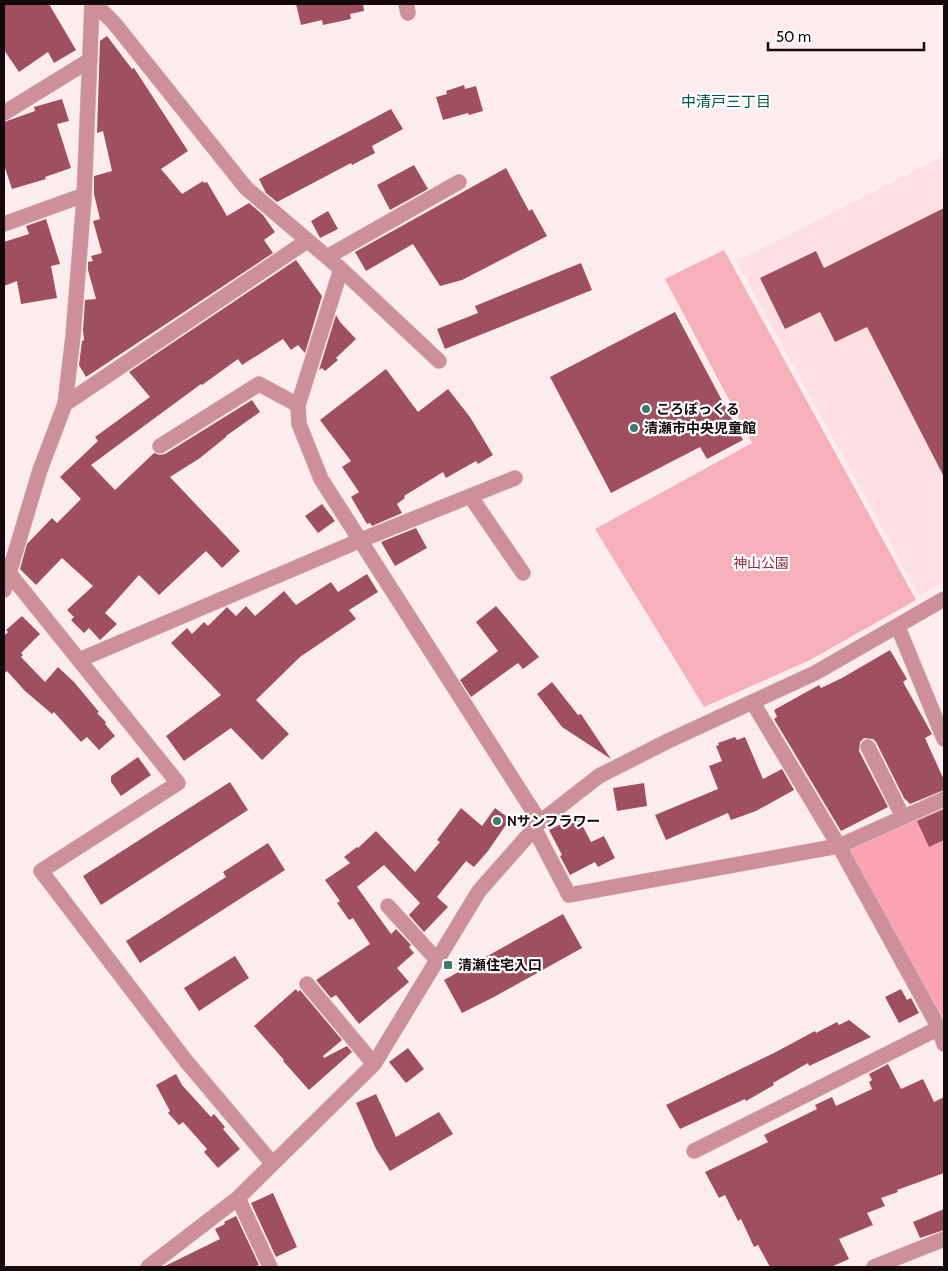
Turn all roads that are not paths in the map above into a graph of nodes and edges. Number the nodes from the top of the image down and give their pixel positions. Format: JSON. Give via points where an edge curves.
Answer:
{"nodes":[{"id":1,"x":94,"y":4,"type":"edge"},
{"id":2,"x":90,"y":60,"type":"junction"},
{"id":3,"x":4,"y":113,"type":"edge"},
{"id":4,"x":459,"y":182,"type":"dead end"},
{"id":5,"x":84,"y":195,"type":"junction"},
{"id":6,"x":4,"y":224,"type":"edge"},
{"id":7,"x":307,"y":241,"type":"junction"},
{"id":8,"x":327,"y":257,"type":"junction"},
{"id":9,"x":341,"y":269,"type":"junction"},
{"id":10,"x":439,"y":362,"type":"dead end"},
{"id":11,"x":65,"y":404,"type":"junction"},
{"id":12,"x":298,"y":405,"type":"junction"},
{"id":13,"x":160,"y":446,"type":"dead end"},
{"id":14,"x":515,"y":478,"type":"dead end"},
{"id":15,"x":470,"y":496,"type":"junction"},
{"id":16,"x":361,"y":540,"type":"junction"},
{"id":17,"x":9,"y":572,"type":"junction"},
{"id":18,"x":523,"y":573,"type":"dead end"},
{"id":19,"x":4,"y":589,"type":"edge"},
{"id":20,"x":944,"y":599,"type":"edge"},
{"id":21,"x":898,"y":627,"type":"junction"},
{"id":22,"x":79,"y":660,"type":"junction"},
{"id":23,"x":753,"y":703,"type":"junction"},
{"id":24,"x":944,"y":739,"type":"edge"},
{"id":25,"x":868,"y":747,"type":"dead end"},
{"id":26,"x":944,"y":799,"type":"edge"},
{"id":27,"x":904,"y":817,"type":"junction"},
{"id":28,"x":537,"y":825,"type":"junction"},
{"id":29,"x":839,"y":846,"type":"junction"},
{"id":30,"x":388,"y":906,"type":"dead end"},
{"id":31,"x":436,"y":959,"type":"junction"},
{"id":32,"x":307,"y":984,"type":"dead end"},
{"id":33,"x":939,"y":1028,"type":"junction"},
{"id":34,"x":944,"y":1044,"type":"edge"},
{"id":35,"x":374,"y":1064,"type":"junction"},
{"id":36,"x":694,"y":1151,"type":"dead end"},
{"id":37,"x":272,"y":1163,"type":"junction"},
{"id":38,"x":238,"y":1198,"type":"junction"},
{"id":39,"x":944,"y":1239,"type":"edge"},
{"id":40,"x":166,"y":1261,"type":"edge"},
{"id":41,"x":148,"y":1267,"type":"edge"},
{"id":42,"x":270,"y":1267,"type":"edge"},
{"id":43,"x":874,"y":1267,"type":"edge"}],
"edges":[{"from":1,"to":2,"type":"street"},
{"from":1,"to":7,"type":"street","via":[[114,23],[246,188]]},
{"from":2,"to":3,"type":"street"},
{"from":2,"to":5,"type":"street"},
{"from":4,"to":8,"type":"street"},
{"from":5,"to":6,"type":"street"},
{"from":5,"to":11,"type":"street"},
{"from":7,"to":8,"type":"street"},
{"from":7,"to":11,"type":"street"},
{"from":8,"to":9,"type":"street"},
{"from":9,"to":10,"type":"street"},
{"from":9,"to":12,"type":"street"},
{"from":11,"to":17,"type":"street","via":[[40,470]]},
{"from":12,"to":13,"type":"street","via":[[260,384]]},
{"from":12,"to":16,"type":"street","via":[[299,424],[321,479]]},
{"from":14,"to":15,"type":"street"},
{"from":15,"to":16,"type":"street"},
{"from":15,"to":18,"type":"street"},
{"from":16,"to":22,"type":"street"},
{"from":16,"to":28,"type":"street"},
{"from":17,"to":19,"type":"street"},
{"from":17,"to":22,"type":"street"},
{"from":20,"to":21,"type":"street"},
{"from":21,"to":23,"type":"street"},
{"from":21,"to":24,"type":"street"},
{"from":22,"to":37,"type":"street","via":[[178,782],[41,871],[186,1061]]},
{"from":23,"to":28,"type":"street","via":[[599,776]]},
{"from":23,"to":29,"type":"street"},
{"from":25,"to":27,"type":"street"},
{"from":26,"to":27,"type":"street"},
{"from":27,"to":29,"type":"street"},
{"from":28,"to":29,"type":"street","via":[[569,895]]},
{"from":28,"to":31,"type":"street","via":[[479,890]]},
{"from":29,"to":33,"type":"street"},
{"from":30,"to":31,"type":"street"},
{"from":31,"to":35,"type":"street"},
{"from":32,"to":35,"type":"street"},
{"from":33,"to":34,"type":"street"},
{"from":33,"to":36,"type":"street"},
{"from":35,"to":37,"type":"street"},
{"from":37,"to":38,"type":"street"},
{"from":38,"to":40,"type":"street"},
{"from":38,"to":42,"type":"street"},
{"from":39,"to":43,"type":"street"},
{"from":40,"to":41,"type":"street"}]}
